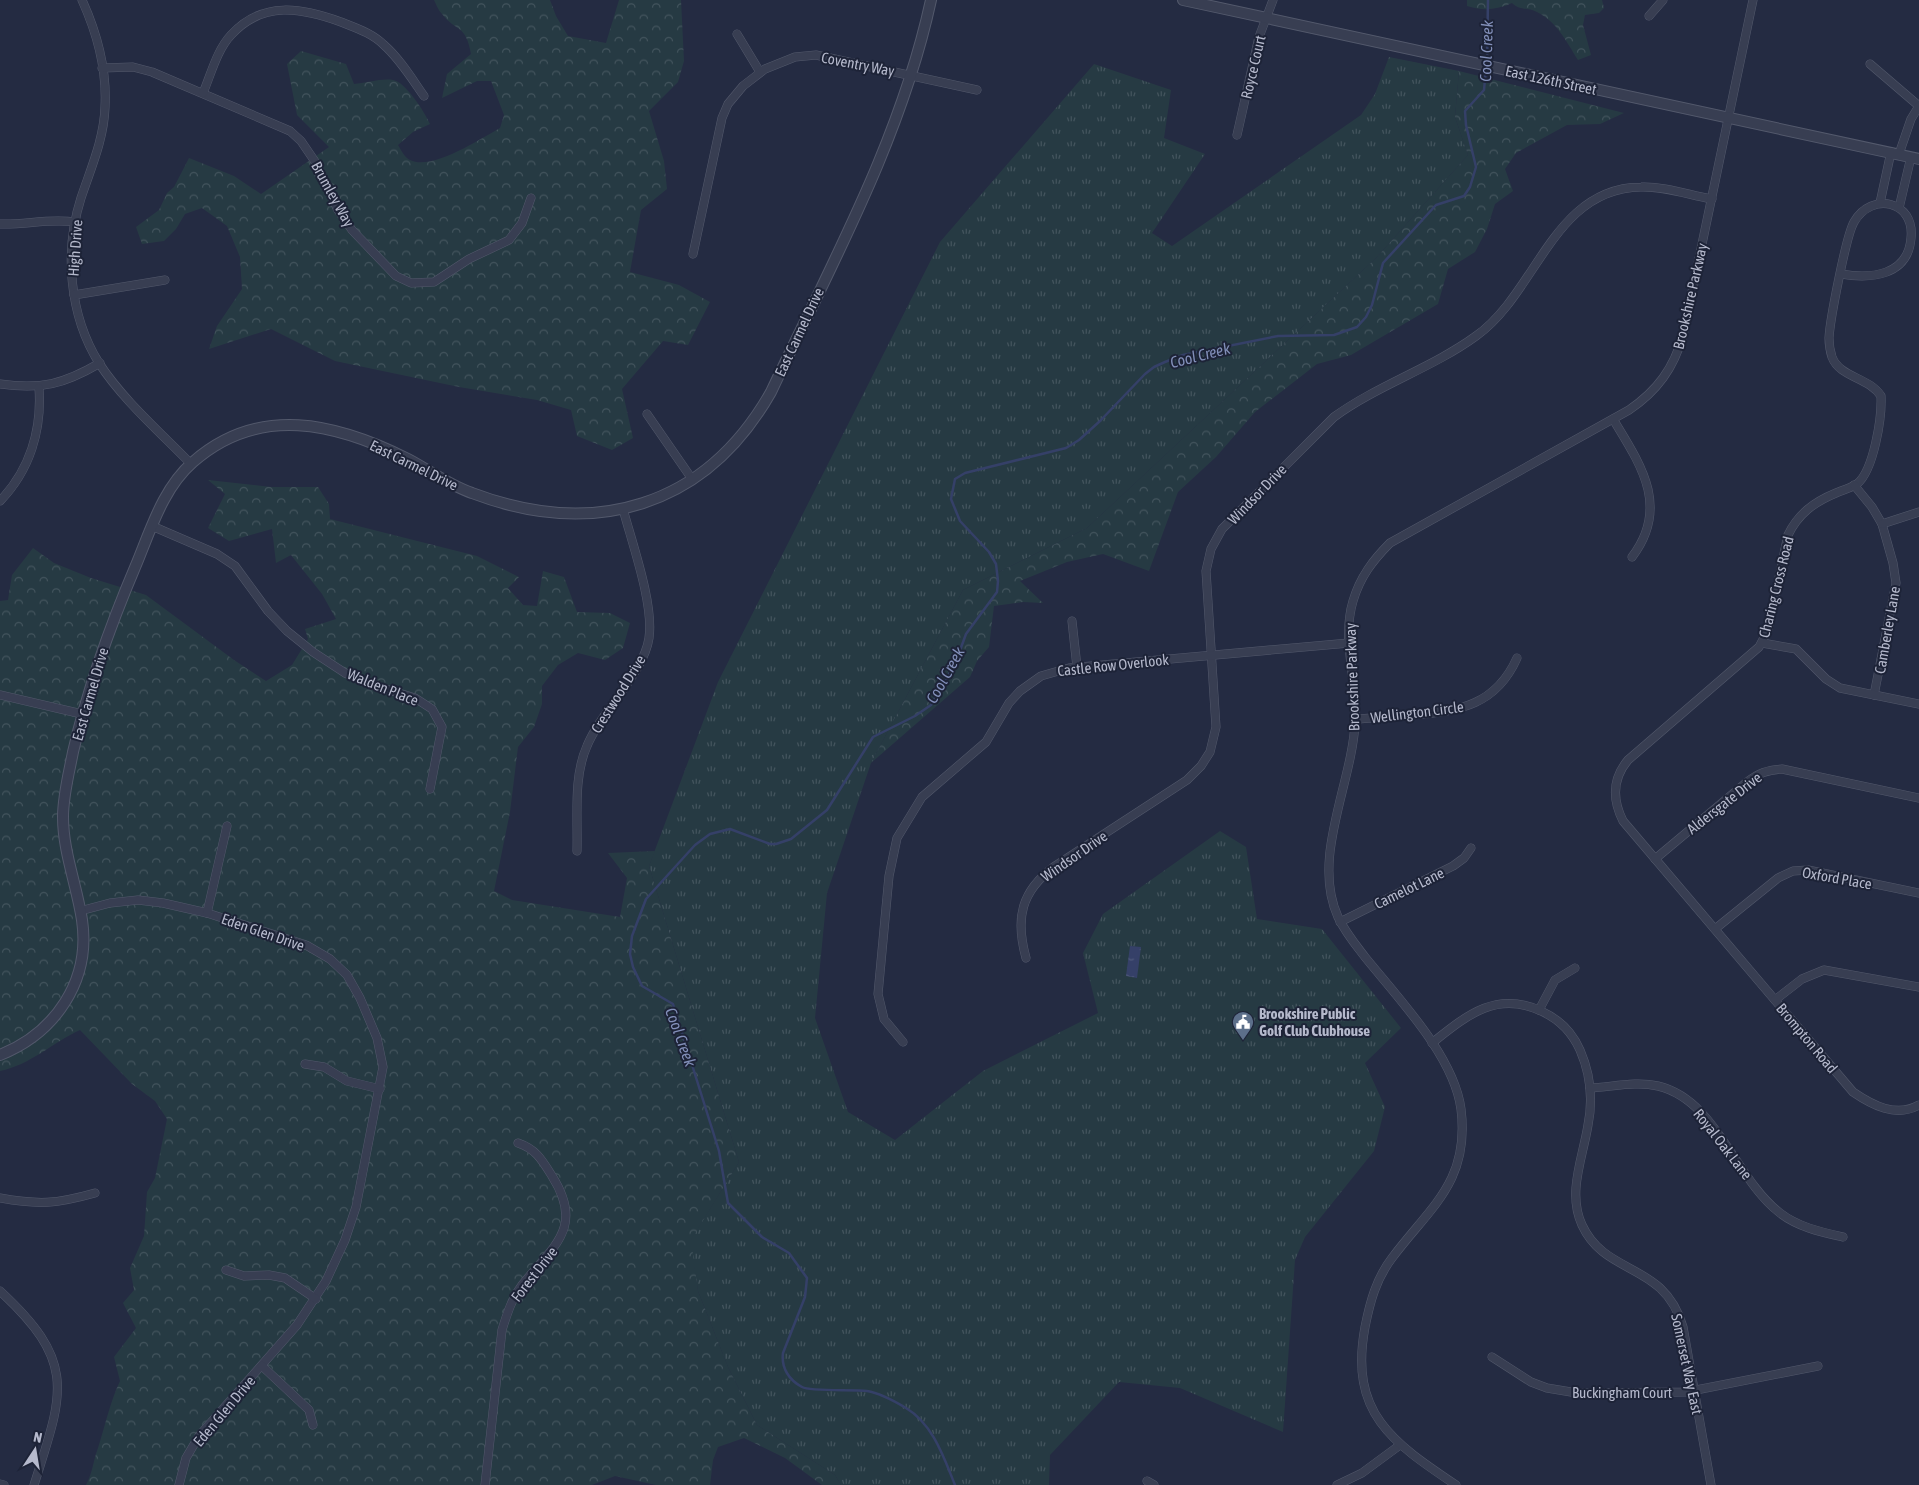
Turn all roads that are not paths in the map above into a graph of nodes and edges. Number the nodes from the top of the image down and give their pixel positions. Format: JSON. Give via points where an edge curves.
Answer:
{"nodes":[{"id":1,"x":82,"y":0,"type":"edge"},
{"id":2,"x":931,"y":0,"type":"edge"},
{"id":3,"x":1183,"y":0,"type":"edge"},
{"id":4,"x":1273,"y":0,"type":"edge"},
{"id":5,"x":1663,"y":0,"type":"edge"},
{"id":6,"x":1753,"y":0,"type":"edge"},
{"id":7,"x":1649,"y":16,"type":"dead end"},
{"id":8,"x":1266,"y":18,"type":"junction"},
{"id":9,"x":737,"y":34,"type":"dead end"},
{"id":10,"x":1870,"y":64,"type":"dead end"},
{"id":11,"x":102,"y":68,"type":"junction"},
{"id":12,"x":760,"y":72,"type":"junction"},
{"id":13,"x":912,"y":74,"type":"junction"},
{"id":14,"x":977,"y":90,"type":"dead end"},
{"id":15,"x":203,"y":93,"type":"junction"},
{"id":16,"x":424,"y":96,"type":"dead end"},
{"id":17,"x":1919,"y":106,"type":"edge"},
{"id":18,"x":1729,"y":118,"type":"junction"},
{"id":19,"x":1237,"y":135,"type":"dead end"},
{"id":20,"x":1895,"y":153,"type":"junction"},
{"id":21,"x":1915,"y":158,"type":"edge"},
{"id":22,"x":531,"y":198,"type":"dead end"},
{"id":23,"x":1712,"y":199,"type":"junction"},
{"id":24,"x":1880,"y":203,"type":"junction"},
{"id":25,"x":1899,"y":208,"type":"junction"},
{"id":26,"x":75,"y":222,"type":"junction"},
{"id":27,"x":0,"y":224,"type":"edge"},
{"id":28,"x":693,"y":254,"type":"dead end"},
{"id":29,"x":1841,"y":274,"type":"junction"},
{"id":30,"x":165,"y":280,"type":"dead end"},
{"id":31,"x":74,"y":295,"type":"junction"},
{"id":32,"x":100,"y":363,"type":"junction"},
{"id":33,"x":0,"y":384,"type":"edge"},
{"id":34,"x":39,"y":388,"type":"junction"},
{"id":35,"x":646,"y":414,"type":"dead end"},
{"id":36,"x":1613,"y":419,"type":"junction"},
{"id":37,"x":191,"y":464,"type":"junction"},
{"id":38,"x":692,"y":479,"type":"junction"},
{"id":39,"x":1854,"y":485,"type":"junction"},
{"id":40,"x":0,"y":501,"type":"edge"},
{"id":41,"x":624,"y":508,"type":"junction"},
{"id":42,"x":1919,"y":512,"type":"edge"},
{"id":43,"x":1882,"y":524,"type":"junction"},
{"id":44,"x":152,"y":526,"type":"junction"},
{"id":45,"x":1632,"y":557,"type":"dead end"},
{"id":46,"x":1072,"y":622,"type":"dead end"},
{"id":47,"x":1349,"y":643,"type":"junction"},
{"id":48,"x":1762,"y":643,"type":"junction"},
{"id":49,"x":1212,"y":655,"type":"junction"},
{"id":50,"x":1517,"y":658,"type":"dead end"},
{"id":51,"x":1077,"y":667,"type":"junction"},
{"id":52,"x":0,"y":695,"type":"edge"},
{"id":53,"x":1874,"y":695,"type":"junction"},
{"id":54,"x":1919,"y":704,"type":"edge"},
{"id":55,"x":82,"y":714,"type":"junction"},
{"id":56,"x":1356,"y":719,"type":"junction"},
{"id":57,"x":430,"y":789,"type":"dead end"},
{"id":58,"x":1919,"y":798,"type":"edge"},
{"id":59,"x":227,"y":826,"type":"dead end"},
{"id":60,"x":1471,"y":848,"type":"dead end"},
{"id":61,"x":577,"y":851,"type":"dead end"},
{"id":62,"x":1655,"y":859,"type":"junction"},
{"id":63,"x":1919,"y":893,"type":"edge"},
{"id":64,"x":80,"y":911,"type":"junction"},
{"id":65,"x":207,"y":913,"type":"junction"},
{"id":66,"x":1340,"y":922,"type":"junction"},
{"id":67,"x":1715,"y":929,"type":"junction"},
{"id":68,"x":1026,"y":958,"type":"dead end"},
{"id":69,"x":1575,"y":968,"type":"dead end"},
{"id":70,"x":1919,"y":987,"type":"edge"},
{"id":71,"x":1775,"y":1000,"type":"junction"},
{"id":72,"x":1539,"y":1010,"type":"junction"},
{"id":73,"x":903,"y":1042,"type":"dead end"},
{"id":74,"x":1432,"y":1043,"type":"junction"},
{"id":75,"x":0,"y":1055,"type":"edge"},
{"id":76,"x":304,"y":1064,"type":"dead end"},
{"id":77,"x":1590,"y":1088,"type":"junction"},
{"id":78,"x":380,"y":1089,"type":"junction"},
{"id":79,"x":1919,"y":1105,"type":"edge"},
{"id":80,"x":518,"y":1142,"type":"dead end"},
{"id":81,"x":95,"y":1193,"type":"dead end"},
{"id":82,"x":0,"y":1198,"type":"edge"},
{"id":83,"x":1843,"y":1237,"type":"dead end"},
{"id":84,"x":226,"y":1270,"type":"dead end"},
{"id":85,"x":0,"y":1291,"type":"edge"},
{"id":86,"x":316,"y":1298,"type":"junction"},
{"id":87,"x":1492,"y":1357,"type":"dead end"},
{"id":88,"x":262,"y":1366,"type":"junction"},
{"id":89,"x":1818,"y":1366,"type":"dead end"},
{"id":90,"x":1694,"y":1390,"type":"junction"},
{"id":91,"x":313,"y":1425,"type":"dead end"},
{"id":92,"x":1400,"y":1445,"type":"junction"},
{"id":93,"x":0,"y":1484,"type":"edge"},
{"id":94,"x":4,"y":1485,"type":"edge"},
{"id":95,"x":34,"y":1485,"type":"edge"},
{"id":96,"x":179,"y":1485,"type":"edge"},
{"id":97,"x":485,"y":1485,"type":"edge"},
{"id":98,"x":1337,"y":1485,"type":"edge"},
{"id":99,"x":1456,"y":1485,"type":"edge"},
{"id":100,"x":1711,"y":1485,"type":"edge"}],
"edges":[{"from":1,"to":11,"type":"street","name":"High Drive","via":[[97,38]]},
{"from":2,"to":13,"type":"street","name":"East Carmel Drive"},
{"from":3,"to":8,"type":"street","name":"East 126th Street"},
{"from":4,"to":8,"type":"street","name":"Royce Court"},
{"from":5,"to":7,"type":"street"},
{"from":6,"to":18,"type":"street","name":"Brookshire Parkway"},
{"from":8,"to":18,"type":"street","name":"East 126th Street"},
{"from":8,"to":19,"type":"street","name":"Royce Court"},
{"from":9,"to":12,"type":"street"},
{"from":10,"to":17,"type":"street"},
{"from":11,"to":15,"type":"street","name":"Brumley Way","via":[[133,67]]},
{"from":11,"to":26,"type":"street","name":"High Drive","via":[[105,106],[102,130]]},
{"from":12,"to":13,"type":"street","name":"Coventry Way","via":[[780,61],[816,55]]},
{"from":12,"to":28,"type":"street","name":"Coventry Way","via":[[735,94],[722,118]]},
{"from":13,"to":14,"type":"street","name":"Coventry Way"},
{"from":13,"to":38,"type":"street","name":"East Carmel Drive","via":[[889,140],[771,392],[740,439]]},
{"from":15,"to":16,"type":"street","via":[[222,47],[232,34],[252,19],[274,10],[295,9],[364,31],[376,38],[393,54]]},
{"from":15,"to":22,"type":"street","name":"Brumley Way","via":[[281,126],[301,141],[352,230],[396,276],[411,283],[434,282],[469,259],[509,240],[522,223]]},
{"from":17,"to":20,"type":"street"},
{"from":18,"to":20,"type":"street","name":"East 126th Street"},
{"from":18,"to":23,"type":"street","name":"Brookshire Parkway"},
{"from":20,"to":21,"type":"street","name":"East 126th Street"},
{"from":20,"to":24,"type":"street"},
{"from":21,"to":25,"type":"street"},
{"from":23,"to":36,"type":"street","name":"Brookshire Parkway","via":[[1675,360],[1649,396]]},
{"from":23,"to":49,"type":"street","name":"Windsor Drive","via":[[1643,187],[1618,189],[1598,197],[1579,209],[1566,223],[1510,301],[1485,329],[1353,404],[1325,425],[1235,515],[1213,543],[1206,578]]},
{"from":24,"to":25,"type":"street","via":[[1890,203]]},
{"from":24,"to":29,"type":"street","via":[[1854,222]]},
{"from":25,"to":29,"type":"street","via":[[1911,231],[1906,258],[1889,273],[1879,276],[1861,278]]},
{"from":26,"to":27,"type":"street","via":[[56,219]]},
{"from":26,"to":31,"type":"street","name":"High Drive","via":[[71,269]]},
{"from":29,"to":39,"type":"street","via":[[1829,336],[1832,357],[1837,366],[1871,384],[1881,396],[1876,444],[1860,480]]},
{"from":30,"to":31,"type":"street"},
{"from":31,"to":32,"type":"street","name":"High Drive","via":[[80,320]]},
{"from":32,"to":34,"type":"street","via":[[64,381]]},
{"from":32,"to":37,"type":"street","name":"High Drive"},
{"from":33,"to":34,"type":"street"},
{"from":34,"to":40,"type":"street","via":[[39,419],[31,455],[8,494]]},
{"from":35,"to":38,"type":"street"},
{"from":36,"to":45,"type":"street","via":[[1644,476],[1651,498],[1647,532]]},
{"from":36,"to":47,"type":"street","name":"Brookshire Parkway","via":[[1390,543],[1360,582],[1350,613]]},
{"from":37,"to":41,"type":"street","name":"East Carmel Drive","via":[[211,448],[251,430],[277,424],[301,424],[364,441],[406,458],[467,492],[510,506],[564,514],[590,514]]},
{"from":37,"to":44,"type":"street","name":"East Carmel Drive","via":[[167,495]]},
{"from":38,"to":41,"type":"street","name":"East Carmel Drive","via":[[655,500]]},
{"from":39,"to":43,"type":"street","name":"Camberley Lane"},
{"from":39,"to":48,"type":"street","name":"Charing Cross Road","via":[[1820,500],[1793,524],[1768,630]]},
{"from":41,"to":61,"type":"street","name":"Crestwood Drive","via":[[650,614],[649,640],[641,661],[586,746],[579,776]]},
{"from":42,"to":43,"type":"street"},
{"from":43,"to":53,"type":"street","name":"Camberley Lane","via":[[1896,583]]},
{"from":44,"to":55,"type":"street","name":"East Carmel Drive","via":[[108,633]]},
{"from":44,"to":57,"type":"street","name":"Walden Place","via":[[217,554],[235,566],[287,631],[345,673],[415,698],[432,709],[442,727]]},
{"from":46,"to":51,"type":"street"},
{"from":47,"to":49,"type":"street","name":"Castle Row Overlook"},
{"from":47,"to":56,"type":"street","name":"Brookshire Parkway"},
{"from":48,"to":53,"type":"street","via":[[1796,649],[1832,684]]},
{"from":48,"to":62,"type":"street","name":"Charing Cross Road","via":[[1620,770],[1614,798],[1618,811]]},
{"from":49,"to":51,"type":"street","name":"Castle Row Overlook"},
{"from":49,"to":68,"type":"street","name":"Windsor Drive","via":[[1216,727],[1206,758],[1187,780],[1038,880],[1021,915],[1020,934]]},
{"from":50,"to":56,"type":"street","name":"Wellington Circle","via":[[1501,683],[1465,708]]},
{"from":51,"to":73,"type":"street","name":"Castle Row Overlook","via":[[1051,672],[1026,685],[1009,703],[982,746],[922,797],[897,838],[889,876],[878,994],[884,1019]]},
{"from":52,"to":55,"type":"street"},
{"from":53,"to":54,"type":"street"},
{"from":55,"to":64,"type":"street","name":"East Carmel Drive","via":[[67,780],[63,817]]},
{"from":56,"to":66,"type":"street","name":"Brookshire Parkway","via":[[1329,858],[1330,888]]},
{"from":58,"to":62,"type":"street","name":"Aldersgate Drive","via":[[1782,769],[1761,772]]},
{"from":59,"to":65,"type":"street"},
{"from":60,"to":66,"type":"street","name":"Camelot Lane","via":[[1454,866]]},
{"from":62,"to":67,"type":"street","name":"Charing Cross Road"},
{"from":63,"to":67,"type":"street","name":"Oxford Place","via":[[1808,870],[1793,871],[1778,878]]},
{"from":64,"to":65,"type":"street","name":"Eden Glen Drive","via":[[138,900]]},
{"from":64,"to":75,"type":"street","name":"East Carmel Drive","via":[[84,947],[77,979],[63,1008],[28,1041]]},
{"from":65,"to":78,"type":"street","name":"Eden Glen Drive","via":[[306,945],[330,959],[347,975],[377,1038],[383,1067]]},
{"from":66,"to":74,"type":"street","name":"Brookshire Parkway"},
{"from":67,"to":71,"type":"street","name":"Brompton Road"},
{"from":69,"to":72,"type":"street","via":[[1555,980]]},
{"from":70,"to":71,"type":"street","via":[[1824,970],[1802,979]]},
{"from":71,"to":79,"type":"street","name":"Brompton Road","via":[[1853,1092],[1868,1103],[1889,1109]]},
{"from":72,"to":74,"type":"street","name":"Somerset Way East","via":[[1512,1004],[1493,1005],[1472,1013]]},
{"from":72,"to":77,"type":"street","name":"Somerset Way East","via":[[1564,1026],[1574,1039],[1583,1056]]},
{"from":74,"to":92,"type":"street","name":"Brookshire Parkway","via":[[1447,1066],[1461,1107],[1457,1164],[1439,1202],[1382,1273],[1372,1296],[1362,1349],[1366,1394],[1379,1421]]},
{"from":76,"to":78,"type":"street","via":[[324,1067],[347,1081]]},
{"from":77,"to":83,"type":"street","name":"Royal Oak Lane","via":[[1643,1084],[1679,1095],[1701,1112],[1774,1208],[1799,1224]]},
{"from":77,"to":90,"type":"street","name":"Somerset Way East","via":[[1589,1122],[1576,1184],[1580,1220],[1591,1240],[1605,1254],[1648,1277],[1669,1297],[1682,1327]]},
{"from":78,"to":86,"type":"street","name":"Eden Glen Drive","via":[[356,1207],[345,1240]]},
{"from":80,"to":97,"type":"street","name":"Forest Drive","via":[[538,1153],[564,1198],[567,1218],[556,1246],[521,1286],[509,1307],[502,1330]]},
{"from":81,"to":82,"type":"street","via":[[42,1204]]},
{"from":84,"to":86,"type":"street","via":[[250,1277],[269,1275],[285,1278]]},
{"from":85,"to":95,"type":"street","via":[[38,1331],[49,1347],[56,1368],[59,1393],[55,1419]]},
{"from":86,"to":88,"type":"street","name":"Eden Glen Drive"},
{"from":87,"to":90,"type":"street","name":"Buckingham Court","via":[[1531,1382],[1566,1392]]},
{"from":88,"to":91,"type":"street","name":"Eden Glen Drive","via":[[309,1410]]},
{"from":88,"to":96,"type":"street","name":"Eden Glen Drive","via":[[199,1436],[186,1458]]},
{"from":89,"to":90,"type":"street","name":"Buckingham Court"},
{"from":90,"to":100,"type":"street","name":"Somerset Way East"},
{"from":92,"to":98,"type":"street","via":[[1362,1473]]},
{"from":92,"to":99,"type":"street","name":"Brookshire Parkway"},
{"from":93,"to":94,"type":"street"}]}
